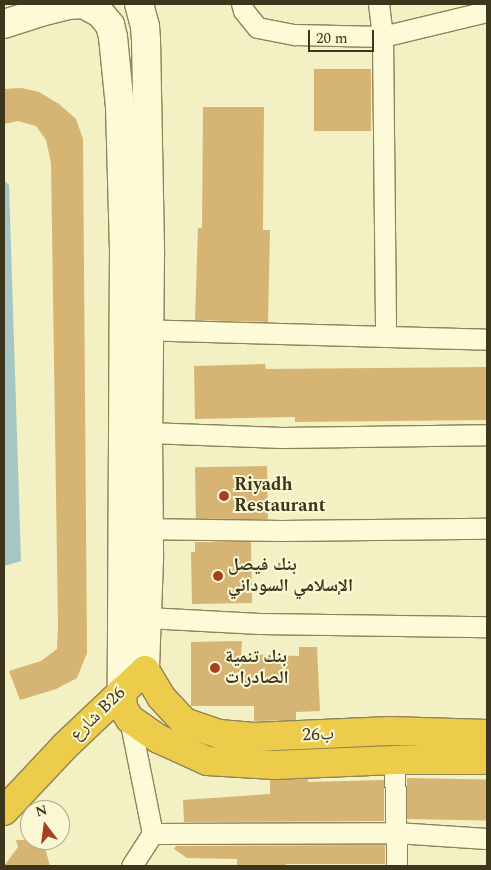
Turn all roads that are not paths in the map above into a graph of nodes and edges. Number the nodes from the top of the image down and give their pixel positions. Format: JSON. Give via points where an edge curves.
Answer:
{"nodes":[{"id":1,"x":139,"y":4,"type":"edge"},
{"id":2,"x":242,"y":4,"type":"edge"},
{"id":3,"x":378,"y":4,"type":"edge"},
{"id":4,"x":55,"y":6,"type":"edge"},
{"id":5,"x":105,"y":8,"type":"edge"},
{"id":6,"x":487,"y":12,"type":"edge"},
{"id":7,"x":4,"y":24,"type":"edge"},
{"id":8,"x":382,"y":37,"type":"junction"},
{"id":9,"x":136,"y":330,"type":"junction"},
{"id":10,"x":386,"y":338,"type":"junction"},
{"id":11,"x":487,"y":340,"type":"edge"},
{"id":12,"x":148,"y":433,"type":"junction"},
{"id":13,"x":487,"y":434,"type":"edge"},
{"id":14,"x":122,"y":528,"type":"junction"},
{"id":15,"x":149,"y":529,"type":"junction"},
{"id":16,"x":487,"y":529,"type":"edge"},
{"id":17,"x":147,"y":618,"type":"junction"},
{"id":18,"x":487,"y":627,"type":"edge"},
{"id":19,"x":145,"y":670,"type":"junction"},
{"id":20,"x":122,"y":691,"type":"junction"},
{"id":21,"x":130,"y":719,"type":"junction"},
{"id":22,"x":487,"y":734,"type":"edge"},
{"id":23,"x":395,"y":760,"type":"junction"},
{"id":24,"x":487,"y":760,"type":"edge"},
{"id":25,"x":4,"y":811,"type":"edge"},
{"id":26,"x":396,"y":833,"type":"junction"},
{"id":27,"x":153,"y":834,"type":"junction"},
{"id":28,"x":487,"y":839,"type":"edge"},
{"id":29,"x":132,"y":866,"type":"edge"},
{"id":30,"x":397,"y":866,"type":"edge"}],
"edges":[{"from":1,"to":9,"type":"street","via":[[146,40]]},
{"from":2,"to":8,"type":"street","via":[[258,28],[295,35]]},
{"from":3,"to":8,"type":"street"},
{"from":4,"to":5,"type":"street","via":[[83,4]]},
{"from":4,"to":7,"type":"street"},
{"from":5,"to":9,"type":"street","via":[[114,37]]},
{"from":6,"to":8,"type":"street"},
{"from":8,"to":10,"type":"street"},
{"from":9,"to":10,"type":"street"},
{"from":9,"to":12,"type":"street"},
{"from":9,"to":14,"type":"street"},
{"from":10,"to":11,"type":"street"},
{"from":12,"to":13,"type":"street","via":[[282,438]]},
{"from":12,"to":15,"type":"street"},
{"from":14,"to":15,"type":"street"},
{"from":14,"to":20,"type":"street"},
{"from":15,"to":16,"type":"street"},
{"from":15,"to":17,"type":"street"},
{"from":17,"to":18,"type":"street","via":[[260,624]]},
{"from":17,"to":19,"type":"street"},
{"from":19,"to":20,"type":"highway","name":"شارع B26"},
{"from":19,"to":22,"type":"highway","name":"26ب","via":[[161,697],[184,722],[219,734],[254,737],[390,731]]},
{"from":20,"to":21,"type":"highway","via":[[123,708]]},
{"from":20,"to":25,"type":"highway","name":"شارع B26"},
{"from":21,"to":23,"type":"highway","name":"26ب","via":[[158,739],[207,761],[274,765]]},
{"from":21,"to":27,"type":"street"},
{"from":23,"to":24,"type":"highway","name":"26ب"},
{"from":23,"to":26,"type":"street"},
{"from":26,"to":27,"type":"street"},
{"from":26,"to":28,"type":"street"},
{"from":26,"to":30,"type":"street"},
{"from":27,"to":29,"type":"street"}]}
